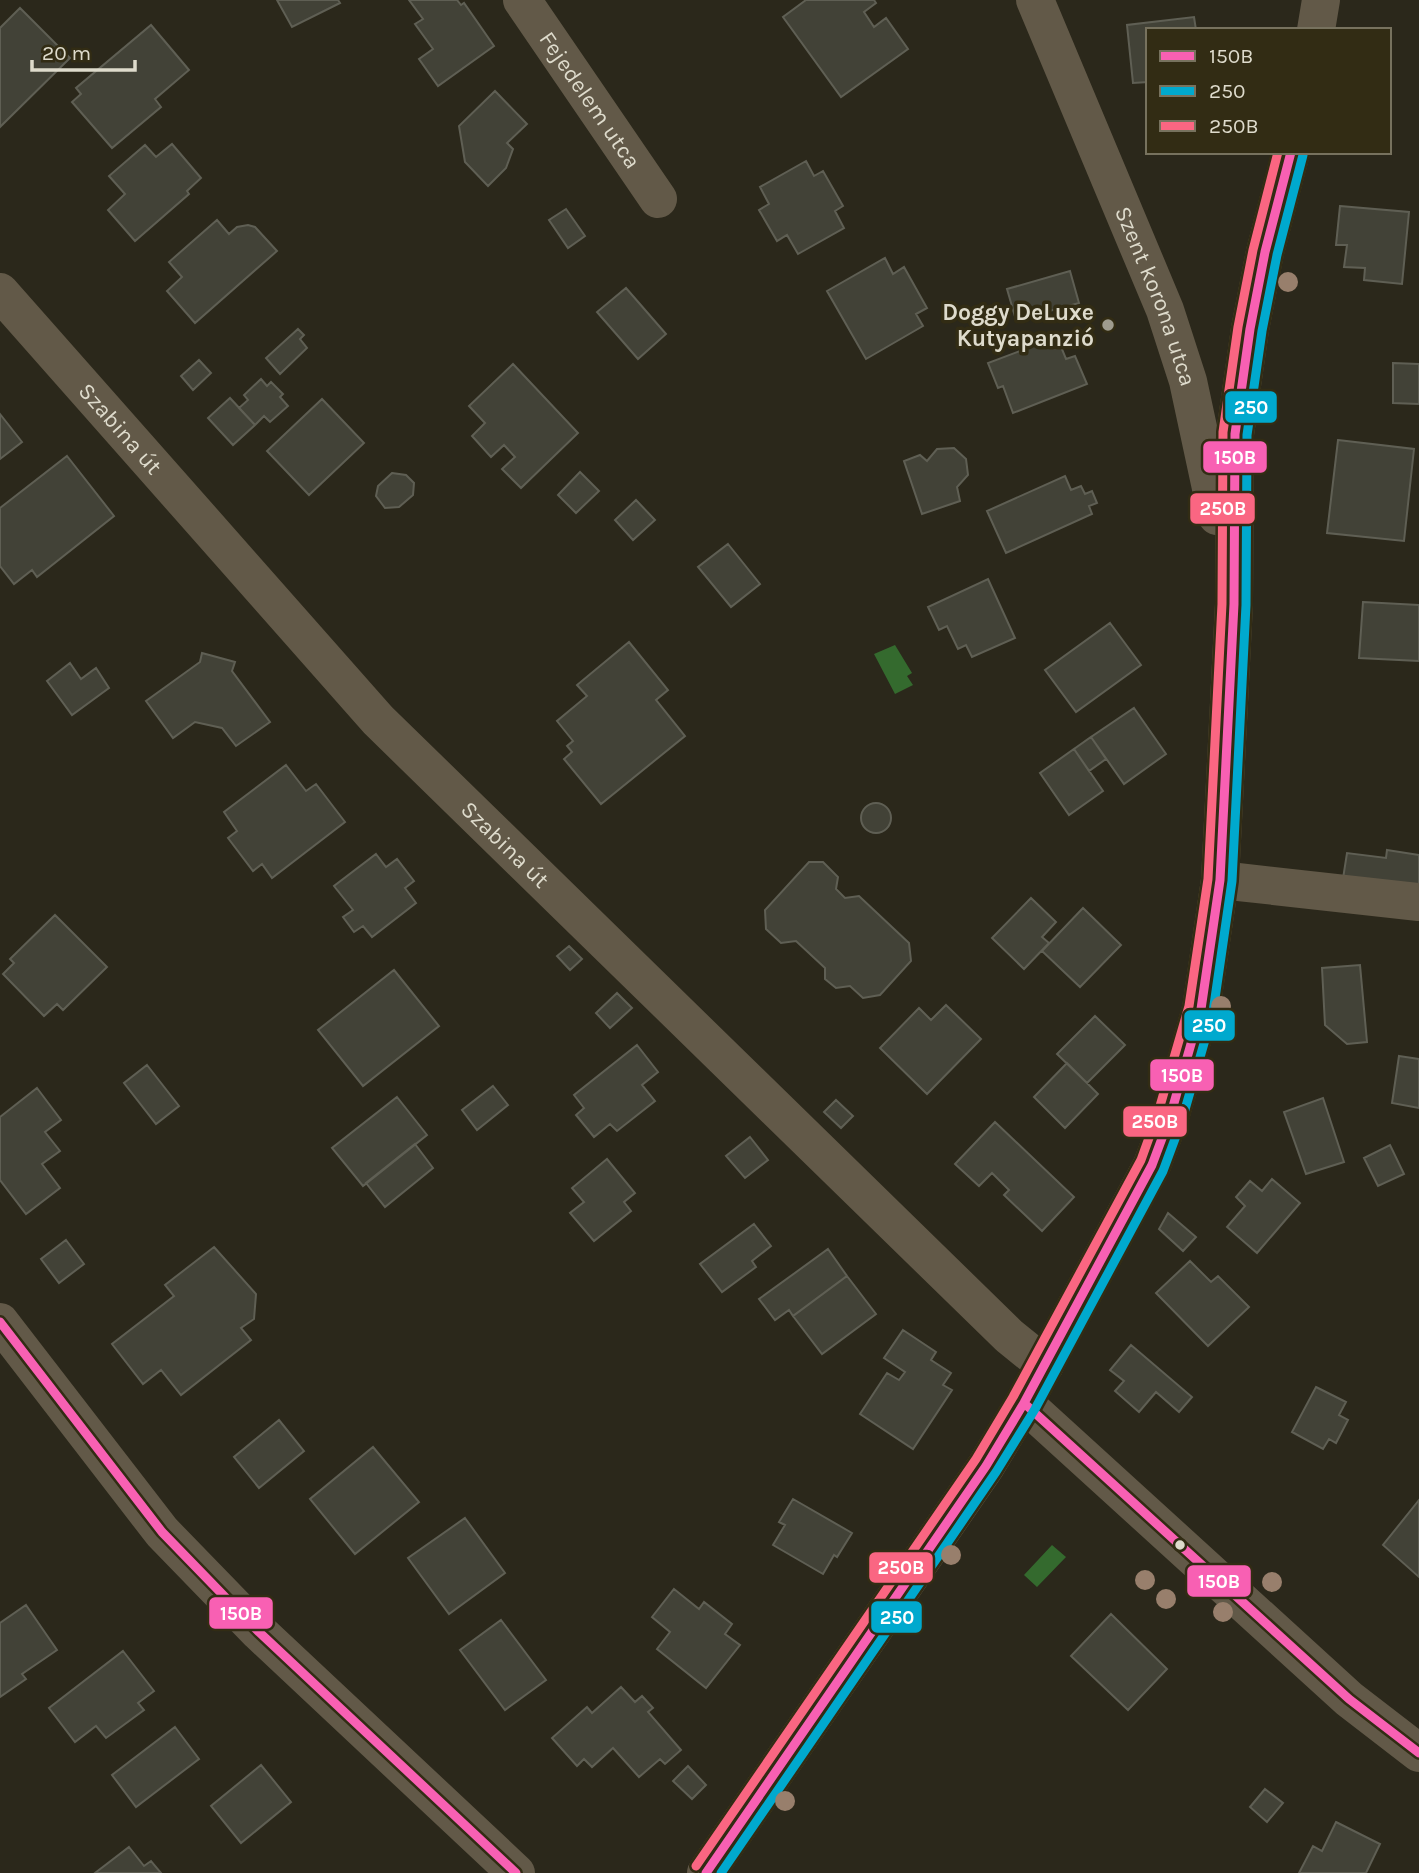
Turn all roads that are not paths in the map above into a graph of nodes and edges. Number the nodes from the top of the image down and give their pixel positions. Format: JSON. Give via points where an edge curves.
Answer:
{"nodes":[{"id":1,"x":522,"y":0,"type":"edge"},
{"id":2,"x":1035,"y":0,"type":"edge"},
{"id":3,"x":1321,"y":0,"type":"edge"},
{"id":4,"x":1315,"y":28,"type":"edge"},
{"id":5,"x":1290,"y":154,"type":"edge"},
{"id":6,"x":658,"y":200,"type":"dead end"},
{"id":7,"x":0,"y":292,"type":"edge"},
{"id":8,"x":1234,"y":604,"type":"junction"},
{"id":9,"x":1220,"y":880,"type":"junction"},
{"id":10,"x":1419,"y":902,"type":"edge"},
{"id":11,"x":0,"y":1322,"type":"edge"},
{"id":12,"x":1045,"y":1364,"type":"junction"},
{"id":13,"x":1024,"y":1403,"type":"junction"},
{"id":14,"x":1419,"y":1753,"type":"edge"},
{"id":15,"x":516,"y":1873,"type":"edge"},
{"id":16,"x":706,"y":1873,"type":"edge"}],
"edges":[{"from":1,"to":6,"type":"street","name":"Fejedelem utca"},
{"from":2,"to":8,"type":"street","name":"Szent korona utca","via":[[1165,310],[1194,404]]},
{"from":3,"to":4,"type":"street"},
{"from":5,"to":8,"type":"street","via":[[1265,252],[1236,422]]},
{"from":7,"to":12,"type":"street","name":"Szabina út","via":[[378,720],[989,1317]]},
{"from":8,"to":9,"type":"street"},
{"from":9,"to":10,"type":"street"},
{"from":9,"to":12,"type":"street","via":[[1201,1009],[1170,1117],[1152,1165]]},
{"from":11,"to":15,"type":"street","via":[[162,1532],[259,1633]]},
{"from":12,"to":13,"type":"street"},
{"from":13,"to":14,"type":"street","via":[[1349,1699]]},
{"from":13,"to":16,"type":"street","via":[[986,1466]]}]}
